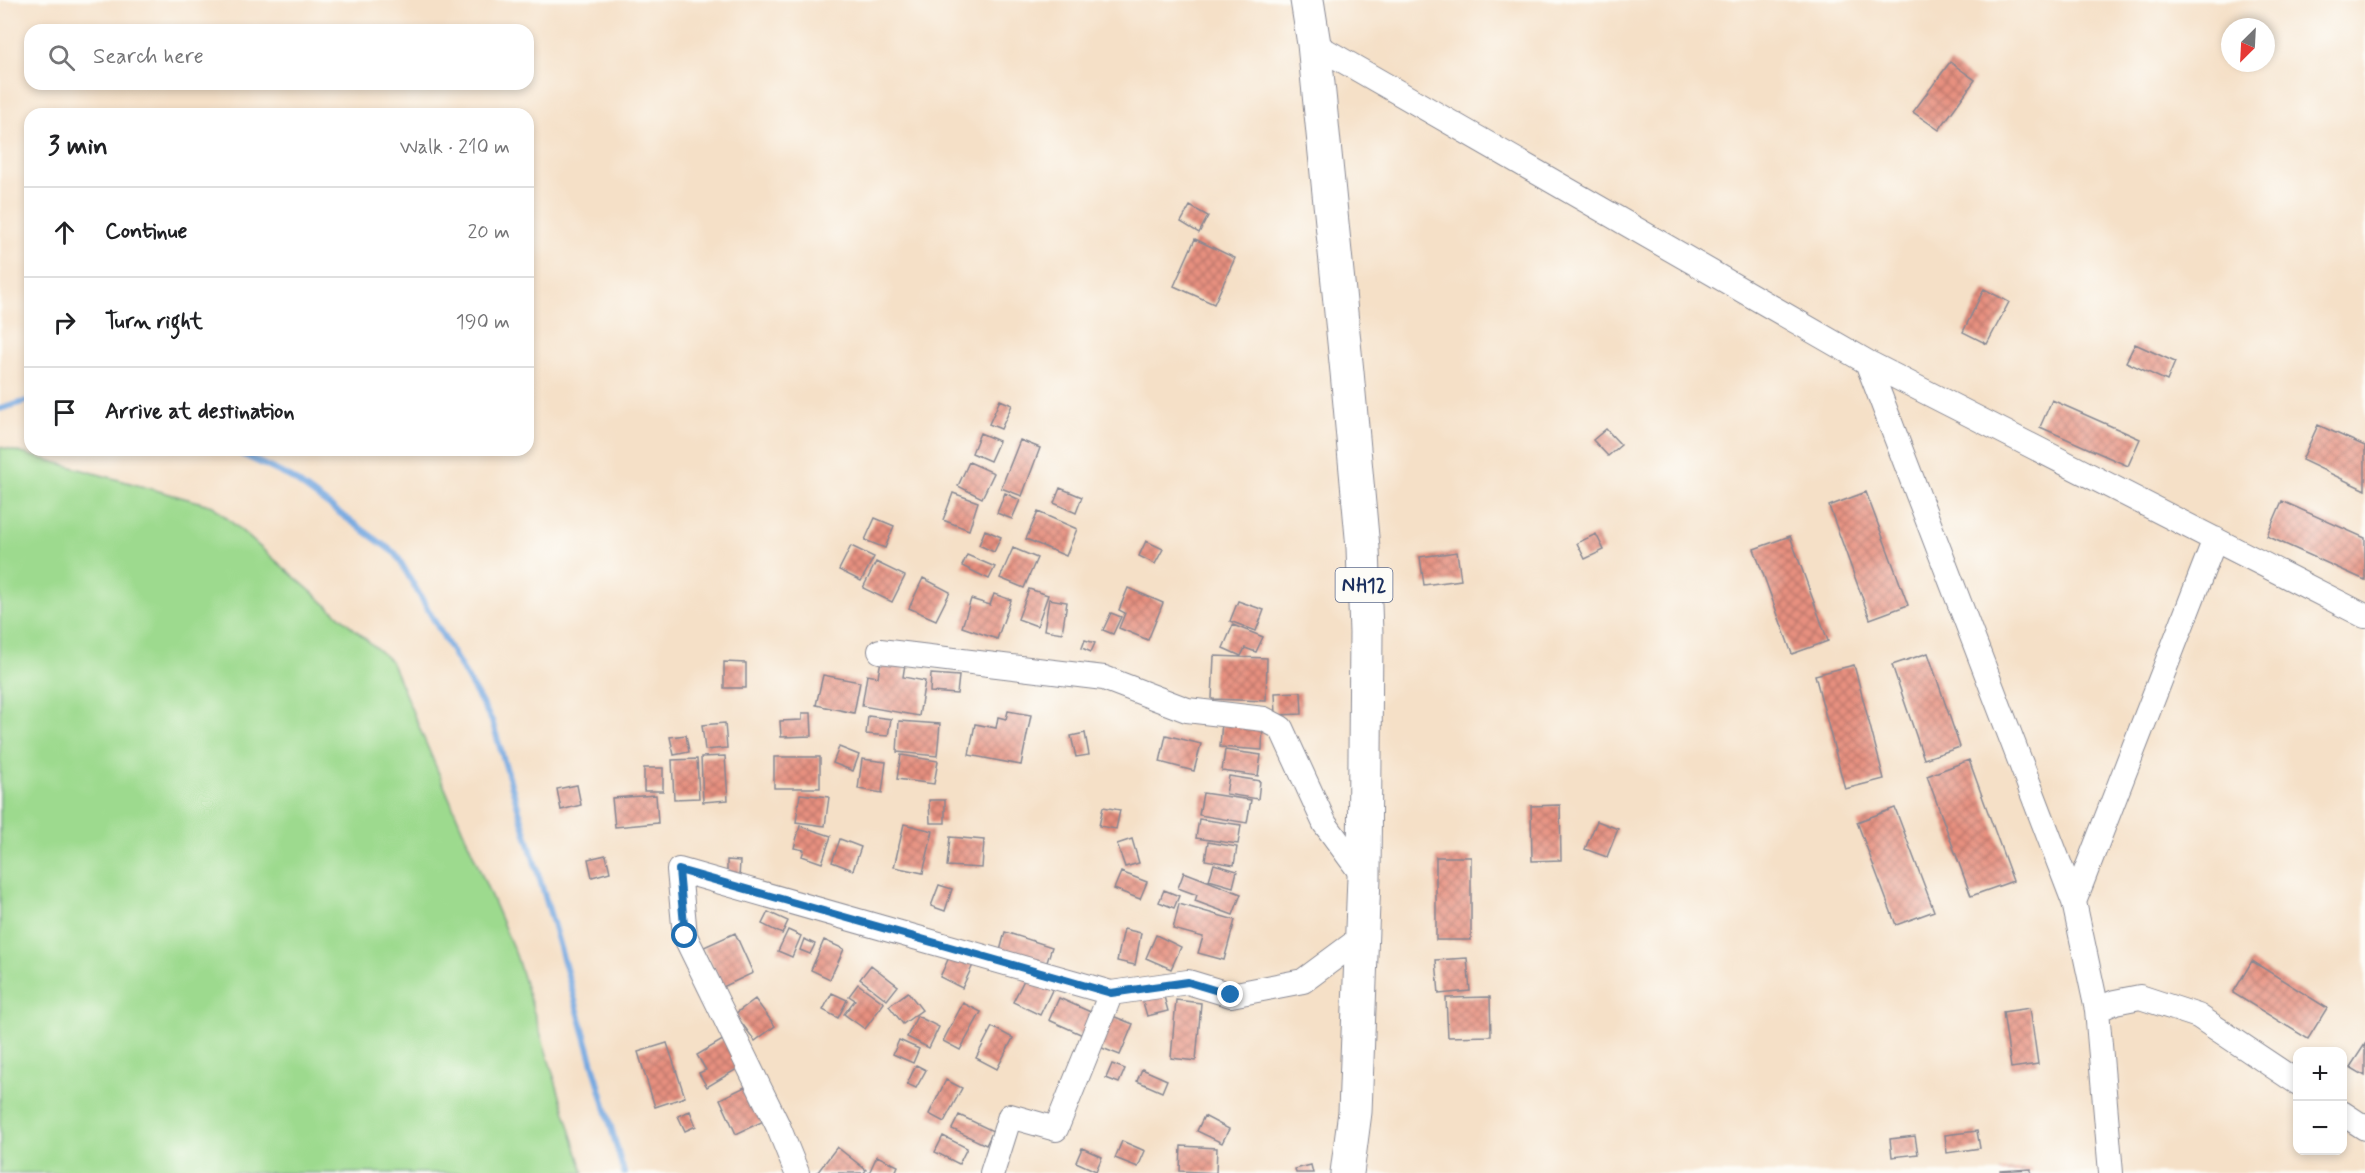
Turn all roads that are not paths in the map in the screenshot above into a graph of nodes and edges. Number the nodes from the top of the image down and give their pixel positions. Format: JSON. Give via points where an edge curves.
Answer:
{"nodes":[{"id":1,"x":1307,"y":0,"type":"edge"},
{"id":2,"x":1314,"y":44,"type":"junction"},
{"id":3,"x":1867,"y":362,"type":"junction"},
{"id":4,"x":2215,"y":539,"type":"junction"},
{"id":5,"x":2365,"y":616,"type":"edge"},
{"id":6,"x":879,"y":651,"type":"dead end"},
{"id":7,"x":1364,"y":877,"type":"junction"},
{"id":8,"x":2074,"y":902,"type":"junction"},
{"id":9,"x":1361,"y":938,"type":"junction"},
{"id":10,"x":1111,"y":993,"type":"junction"},
{"id":11,"x":2097,"y":1010,"type":"junction"},
{"id":12,"x":2293,"y":1080,"type":"edge"},
{"id":13,"x":2347,"y":1116,"type":"edge"},
{"id":14,"x":2365,"y":1128,"type":"edge"},
{"id":15,"x":797,"y":1173,"type":"edge"},
{"id":16,"x":992,"y":1173,"type":"edge"},
{"id":17,"x":1347,"y":1173,"type":"edge"},
{"id":18,"x":2111,"y":1173,"type":"edge"}],
"edges":[{"from":1,"to":2,"type":"highway","number":"NH12"},
{"from":2,"to":3,"type":"street"},
{"from":2,"to":7,"type":"highway","number":"NH12","via":[[1363,548]]},
{"from":3,"to":4,"type":"street"},
{"from":3,"to":8,"type":"street"},
{"from":4,"to":5,"type":"street"},
{"from":4,"to":8,"type":"street"},
{"from":6,"to":7,"type":"street","via":[[1104,678],[1187,710],[1264,718],[1281,728],[1325,824]]},
{"from":7,"to":9,"type":"highway","number":"NH12"},
{"from":8,"to":11,"type":"street"},
{"from":9,"to":10,"type":"street","via":[[1304,981],[1231,995],[1188,982]]},
{"from":9,"to":17,"type":"highway","number":"NH12","via":[[1355,1112]]},
{"from":10,"to":15,"type":"street","via":[[679,870],[685,936]]},
{"from":10,"to":16,"type":"street","via":[[1056,1129],[1010,1116]]},
{"from":11,"to":12,"type":"street","via":[[2140,998],[2198,1016]]},
{"from":11,"to":18,"type":"street"},
{"from":13,"to":14,"type":"street"}]}
